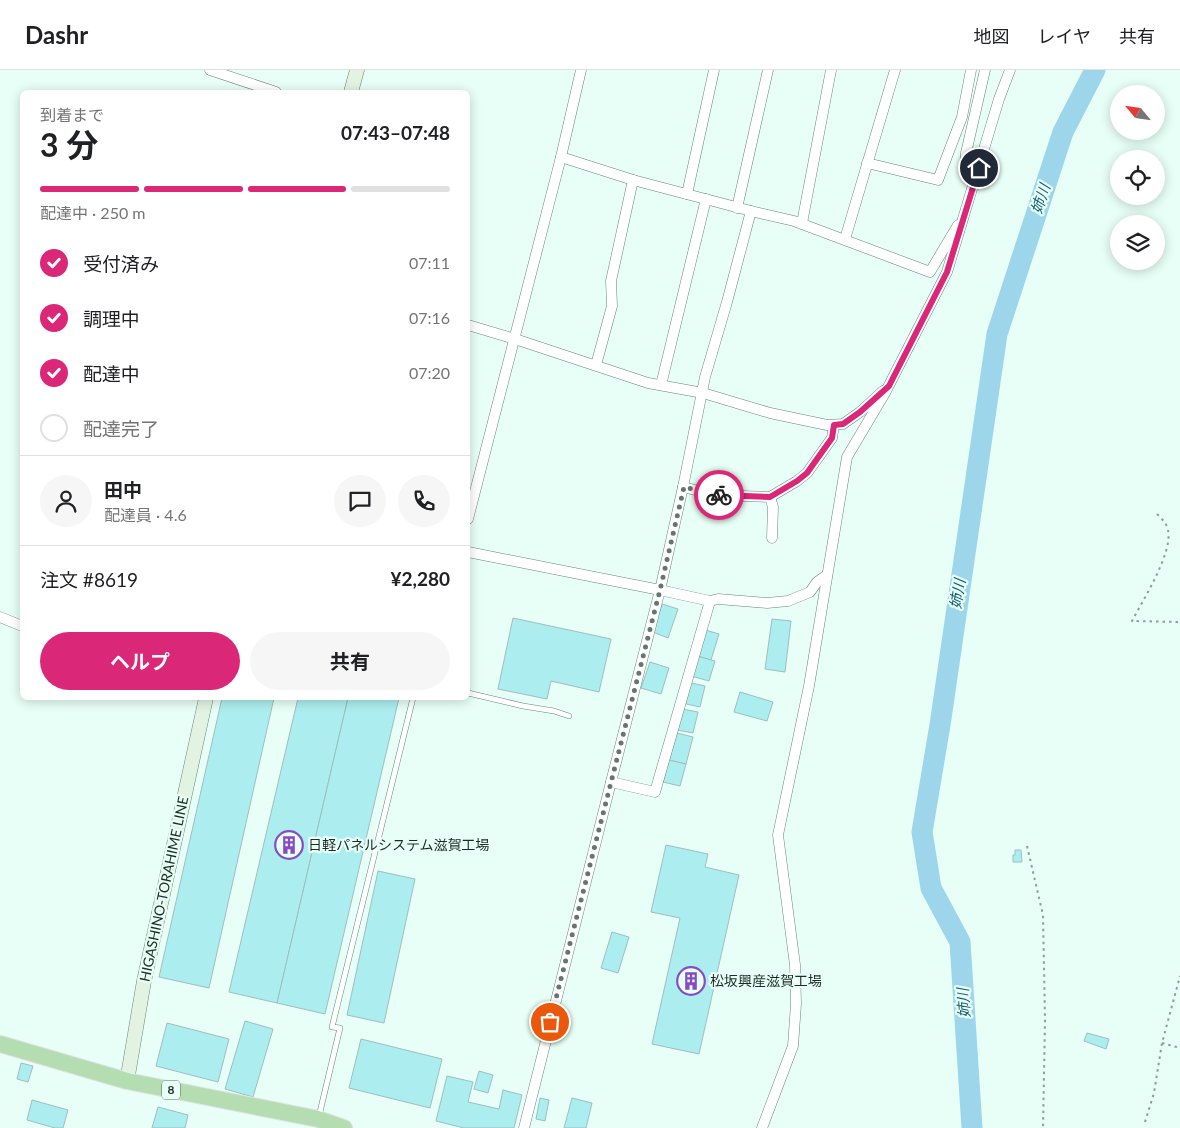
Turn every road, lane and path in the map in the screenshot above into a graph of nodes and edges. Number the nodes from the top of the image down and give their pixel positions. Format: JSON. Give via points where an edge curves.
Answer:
{"nodes":[{"id":1,"x":210,"y":70,"type":"edge"},
{"id":2,"x":357,"y":70,"type":"edge"},
{"id":3,"x":581,"y":70,"type":"edge"},
{"id":4,"x":714,"y":70,"type":"edge"},
{"id":5,"x":768,"y":70,"type":"edge"},
{"id":6,"x":831,"y":70,"type":"edge"},
{"id":7,"x":895,"y":70,"type":"edge"},
{"id":8,"x":971,"y":70,"type":"edge"},
{"id":9,"x":985,"y":70,"type":"edge"},
{"id":10,"x":1010,"y":70,"type":"edge"},
{"id":11,"x":270,"y":90,"type":"edge"},
{"id":12,"x":352,"y":90,"type":"edge"},
{"id":13,"x":561,"y":157,"type":"junction"},
{"id":14,"x":868,"y":163,"type":"junction"},
{"id":15,"x":633,"y":180,"type":"junction"},
{"id":16,"x":974,"y":186,"type":"junction"},
{"id":17,"x":687,"y":194,"type":"junction"},
{"id":18,"x":706,"y":199,"type":"junction"},
{"id":19,"x":737,"y":208,"type":"junction"},
{"id":20,"x":751,"y":211,"type":"junction"},
{"id":21,"x":964,"y":217,"type":"junction"},
{"id":22,"x":802,"y":223,"type":"junction"},
{"id":23,"x":845,"y":239,"type":"junction"},
{"id":24,"x":470,"y":326,"type":"edge"},
{"id":25,"x":515,"y":339,"type":"junction"},
{"id":26,"x":596,"y":365,"type":"junction"},
{"id":27,"x":661,"y":385,"type":"junction"},
{"id":28,"x":889,"y":386,"type":"junction"},
{"id":29,"x":703,"y":393,"type":"junction"},
{"id":30,"x":834,"y":425,"type":"junction"},
{"id":31,"x":684,"y":487,"type":"junction"},
{"id":32,"x":770,"y":497,"type":"junction"},
{"id":33,"x":470,"y":511,"type":"edge"},
{"id":34,"x":1157,"y":514,"type":"dead end"},
{"id":35,"x":772,"y":538,"type":"dead end"},
{"id":36,"x":470,"y":552,"type":"edge"},
{"id":37,"x":827,"y":575,"type":"junction"},
{"id":38,"x":660,"y":590,"type":"junction"},
{"id":39,"x":710,"y":601,"type":"junction"},
{"id":40,"x":0,"y":617,"type":"edge"},
{"id":41,"x":1180,"y":622,"type":"edge"},
{"id":42,"x":20,"y":625,"type":"edge"},
{"id":43,"x":470,"y":693,"type":"edge"},
{"id":44,"x":206,"y":700,"type":"edge"},
{"id":45,"x":413,"y":700,"type":"edge"},
{"id":46,"x":569,"y":716,"type":"dead end"},
{"id":47,"x":611,"y":782,"type":"junction"},
{"id":48,"x":1027,"y":846,"type":"dead end"},
{"id":49,"x":1180,"y":976,"type":"edge"},
{"id":50,"x":1162,"y":1043,"type":"junction"},
{"id":51,"x":0,"y":1044,"type":"edge"},
{"id":52,"x":1180,"y":1048,"type":"edge"},
{"id":53,"x":127,"y":1080,"type":"junction"},
{"id":54,"x":1145,"y":1122,"type":"dead end"},
{"id":55,"x":318,"y":1124,"type":"edge"},
{"id":56,"x":344,"y":1128,"type":"edge"},
{"id":57,"x":524,"y":1128,"type":"edge"},
{"id":58,"x":762,"y":1128,"type":"edge"},
{"id":59,"x":1043,"y":1128,"type":"edge"}],
"edges":[{"from":1,"to":11,"type":"street"},
{"from":2,"to":12,"type":"main road"},
{"from":3,"to":13,"type":"street"},
{"from":4,"to":17,"type":"street"},
{"from":5,"to":19,"type":"street"},
{"from":6,"to":22,"type":"street"},
{"from":7,"to":14,"type":"street"},
{"from":8,"to":14,"type":"street","via":[[962,117],[938,180]]},
{"from":9,"to":16,"type":"street","via":[[966,153],[965,164]]},
{"from":10,"to":16,"type":"street"},
{"from":13,"to":15,"type":"street"},
{"from":13,"to":25,"type":"street"},
{"from":14,"to":23,"type":"street"},
{"from":15,"to":17,"type":"street"},
{"from":15,"to":26,"type":"street","via":[[611,281],[612,306]]},
{"from":16,"to":21,"type":"street"},
{"from":17,"to":18,"type":"street"},
{"from":18,"to":19,"type":"street"},
{"from":18,"to":27,"type":"street"},
{"from":19,"to":20,"type":"street"},
{"from":20,"to":22,"type":"street"},
{"from":20,"to":29,"type":"street"},
{"from":21,"to":23,"type":"street","via":[[930,272]]},
{"from":21,"to":28,"type":"street","via":[[947,272]]},
{"from":22,"to":23,"type":"street"},
{"from":24,"to":25,"type":"street"},
{"from":25,"to":26,"type":"street"},
{"from":25,"to":33,"type":"street"},
{"from":26,"to":27,"type":"street"},
{"from":27,"to":29,"type":"street"},
{"from":28,"to":30,"type":"street","via":[[860,412],[843,424]]},
{"from":28,"to":37,"type":"street","via":[[847,457]]},
{"from":29,"to":30,"type":"street","via":[[770,413]]},
{"from":29,"to":31,"type":"street"},
{"from":30,"to":32,"type":"street","via":[[832,438],[807,473]]},
{"from":31,"to":32,"type":"street","via":[[715,495]]},
{"from":31,"to":38,"type":"street"},
{"from":32,"to":35,"type":"street","via":[[773,507]]},
{"from":34,"to":41,"type":"path","via":[[1168,531],[1166,552],[1132,621]]},
{"from":36,"to":38,"type":"street"},
{"from":37,"to":39,"type":"street","via":[[810,592],[788,600],[767,604],[718,598]]},
{"from":37,"to":58,"type":"street","via":[[809,686],[778,835],[795,965],[793,1046]]},
{"from":38,"to":39,"type":"street"},
{"from":38,"to":47,"type":"street"},
{"from":39,"to":47,"type":"street","via":[[655,792]]},
{"from":40,"to":42,"type":"street"},
{"from":43,"to":46,"type":"lane"},
{"from":44,"to":53,"type":"main road","name":"HIGASHINO-TORAHIME LINE","via":[[144,981]]},
{"from":45,"to":55,"type":"lane","via":[[332,1027],[340,1028]]},
{"from":47,"to":57,"type":"street"},
{"from":48,"to":59,"type":"path","via":[[1043,915]]},
{"from":49,"to":50,"type":"path"},
{"from":50,"to":52,"type":"path"},
{"from":50,"to":54,"type":"path","via":[[1154,1093]]},
{"from":51,"to":53,"type":"highway","number":"8"},
{"from":53,"to":55,"type":"highway","number":"8"},
{"from":55,"to":56,"type":"highway","number":"8"}]}
